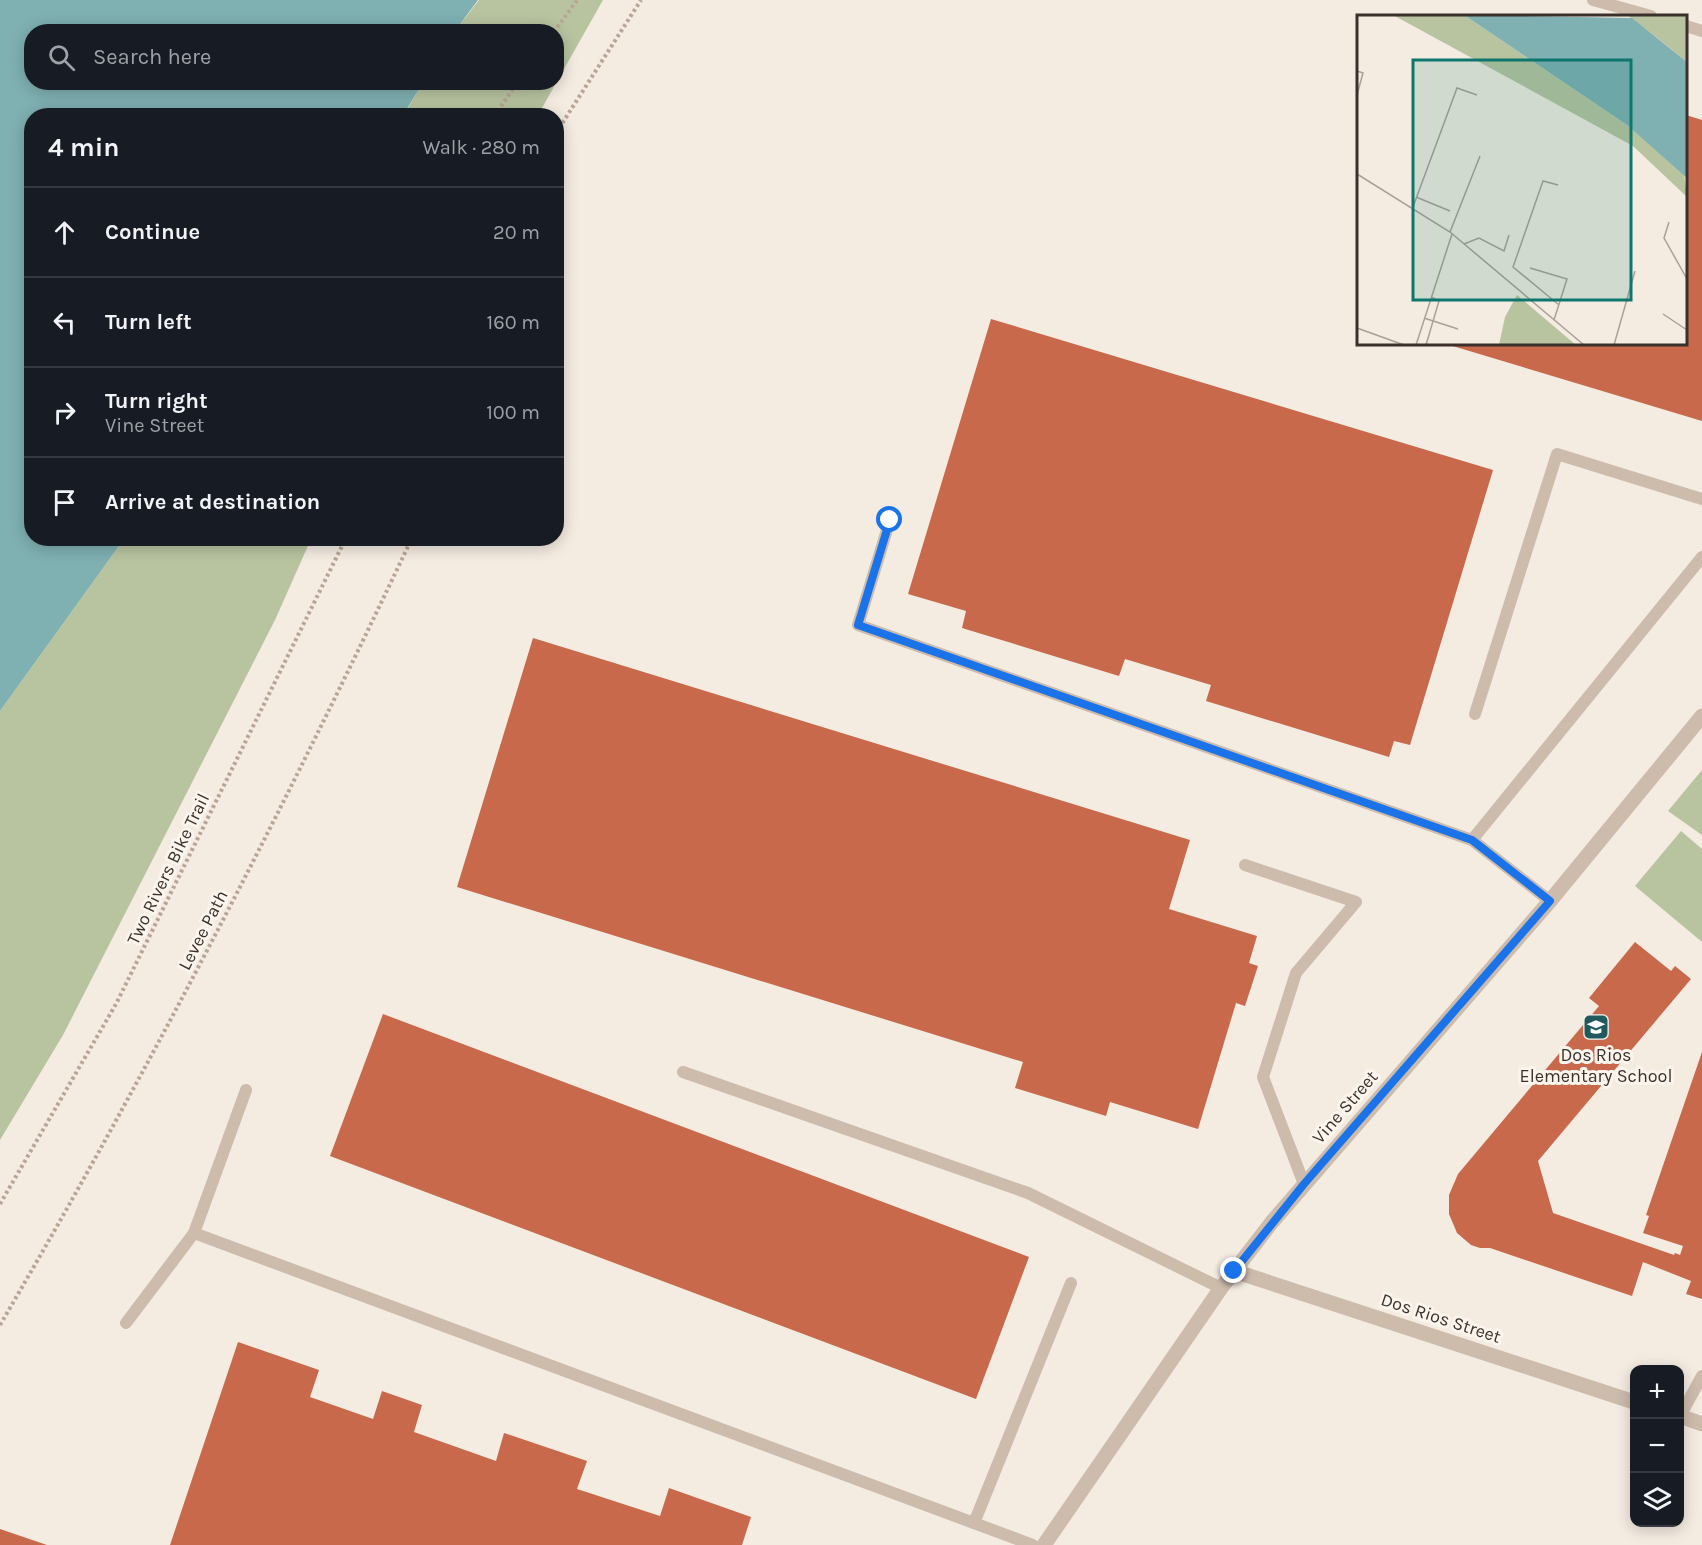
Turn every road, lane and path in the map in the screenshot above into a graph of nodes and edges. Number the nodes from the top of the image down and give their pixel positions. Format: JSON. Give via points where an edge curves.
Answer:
{"nodes":[{"id":1,"x":577,"y":0,"type":"edge"},
{"id":2,"x":641,"y":0,"type":"edge"},
{"id":3,"x":1593,"y":0,"type":"edge"},
{"id":4,"x":1647,"y":15,"type":"edge"},
{"id":5,"x":560,"y":24,"type":"edge"},
{"id":6,"x":1687,"y":26,"type":"edge"},
{"id":7,"x":1702,"y":31,"type":"edge"},
{"id":8,"x":512,"y":90,"type":"edge"},
{"id":9,"x":500,"y":108,"type":"edge"},
{"id":10,"x":564,"y":120,"type":"edge"},
{"id":11,"x":1702,"y":499,"type":"edge"},
{"id":12,"x":890,"y":520,"type":"dead end"},
{"id":13,"x":342,"y":546,"type":"edge"},
{"id":14,"x":408,"y":546,"type":"edge"},
{"id":15,"x":1702,"y":557,"type":"edge"},
{"id":16,"x":1475,"y":714,"type":"dead end"},
{"id":17,"x":1702,"y":716,"type":"edge"},
{"id":18,"x":1472,"y":840,"type":"junction"},
{"id":19,"x":1245,"y":865,"type":"dead end"},
{"id":20,"x":1550,"y":901,"type":"junction"},
{"id":21,"x":683,"y":1072,"type":"dead end"},
{"id":22,"x":246,"y":1090,"type":"dead end"},
{"id":23,"x":1304,"y":1184,"type":"junction"},
{"id":24,"x":0,"y":1204,"type":"edge"},
{"id":25,"x":194,"y":1233,"type":"junction"},
{"id":26,"x":1234,"y":1271,"type":"junction"},
{"id":27,"x":1071,"y":1283,"type":"dead end"},
{"id":28,"x":1221,"y":1288,"type":"junction"},
{"id":29,"x":126,"y":1323,"type":"dead end"},
{"id":30,"x":0,"y":1325,"type":"edge"},
{"id":31,"x":1702,"y":1376,"type":"edge"},
{"id":32,"x":1630,"y":1399,"type":"edge"},
{"id":33,"x":1684,"y":1409,"type":"edge"},
{"id":34,"x":1684,"y":1417,"type":"edge"},
{"id":35,"x":1702,"y":1424,"type":"edge"},
{"id":36,"x":974,"y":1523,"type":"junction"},
{"id":37,"x":1033,"y":1545,"type":"edge"},
{"id":38,"x":1044,"y":1545,"type":"edge"}],
"edges":[{"from":1,"to":5,"type":"path"},
{"from":2,"to":10,"type":"path"},
{"from":3,"to":4,"type":"lane"},
{"from":6,"to":7,"type":"lane"},
{"from":8,"to":9,"type":"path"},
{"from":11,"to":16,"type":"lane","via":[[1557,454]]},
{"from":12,"to":18,"type":"lane","via":[[858,625]]},
{"from":13,"to":24,"type":"path","name":"Two Rivers Bike Trail","via":[[116,1004]]},
{"from":14,"to":30,"type":"path","name":"Levee Path","via":[[216,938],[73,1201]]},
{"from":15,"to":18,"type":"lane"},
{"from":17,"to":20,"type":"street","name":"Vine Street"},
{"from":18,"to":20,"type":"lane"},
{"from":19,"to":23,"type":"lane","via":[[1356,902],[1296,974],[1263,1077]]},
{"from":20,"to":23,"type":"street","name":"Vine Street"},
{"from":21,"to":28,"type":"lane","via":[[1028,1193]]},
{"from":22,"to":25,"type":"lane"},
{"from":23,"to":26,"type":"street","name":"Vine Street"},
{"from":25,"to":29,"type":"lane"},
{"from":25,"to":36,"type":"lane"},
{"from":26,"to":28,"type":"street","name":"Vine Street"},
{"from":26,"to":32,"type":"street","name":"Dos Rios Street"},
{"from":27,"to":36,"type":"lane"},
{"from":28,"to":38,"type":"street","name":"Vine Street"},
{"from":31,"to":33,"type":"lane"},
{"from":34,"to":35,"type":"street"},
{"from":36,"to":37,"type":"lane"}]}
